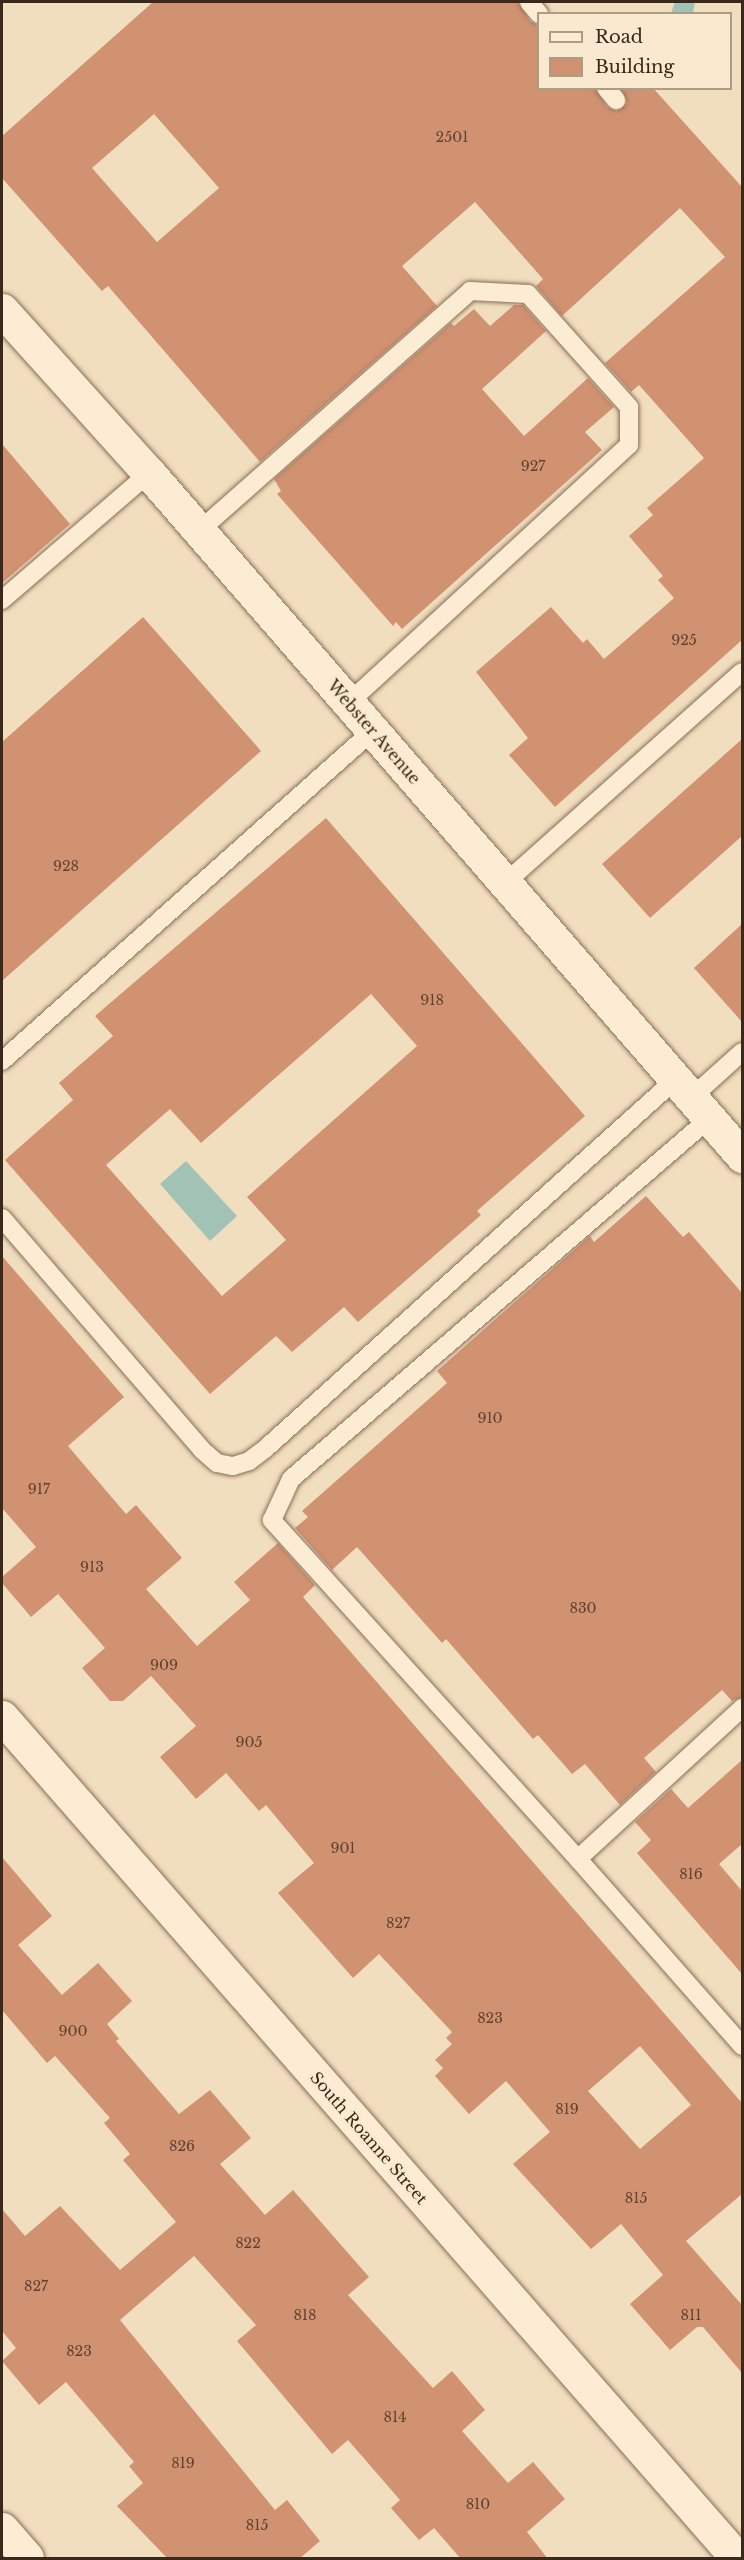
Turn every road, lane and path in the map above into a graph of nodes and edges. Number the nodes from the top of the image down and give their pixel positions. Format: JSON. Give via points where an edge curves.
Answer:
{"nodes":[{"id":1,"x":2,"y":310,"type":"edge"},
{"id":2,"x":149,"y":473,"type":"junction"},
{"id":3,"x":199,"y":531,"type":"junction"},
{"id":4,"x":2,"y":600,"type":"edge"},
{"id":5,"x":742,"y":672,"type":"edge"},
{"id":6,"x":348,"y":703,"type":"junction"},
{"id":7,"x":373,"y":731,"type":"junction"},
{"id":8,"x":505,"y":883,"type":"junction"},
{"id":9,"x":742,"y":1052,"type":"edge"},
{"id":10,"x":2,"y":1061,"type":"edge"},
{"id":11,"x":692,"y":1098,"type":"junction"},
{"id":12,"x":742,"y":1156,"type":"edge"},
{"id":13,"x":2,"y":1218,"type":"edge"},
{"id":14,"x":742,"y":1708,"type":"edge"},
{"id":15,"x":2,"y":1717,"type":"edge"},
{"id":16,"x":578,"y":1859,"type":"junction"},
{"id":17,"x":742,"y":2046,"type":"edge"},
{"id":18,"x":2,"y":2529,"type":"edge"},
{"id":19,"x":27,"y":2559,"type":"edge"},
{"id":20,"x":737,"y":2559,"type":"edge"}],
"edges":[{"from":1,"to":2,"type":"street","name":"Webster Avenue"},
{"from":2,"to":3,"type":"street","name":"Webster Avenue"},
{"from":2,"to":4,"type":"lane"},
{"from":3,"to":6,"type":"street","name":"Webster Avenue"},
{"from":3,"to":6,"type":"lane","via":[[470,291],[528,294],[629,407],[629,445]]},
{"from":5,"to":8,"type":"lane"},
{"from":6,"to":7,"type":"street","name":"Webster Avenue"},
{"from":7,"to":8,"type":"street","name":"Webster Avenue"},
{"from":7,"to":10,"type":"lane"},
{"from":8,"to":11,"type":"street","name":"Webster Avenue"},
{"from":9,"to":11,"type":"lane"},
{"from":11,"to":12,"type":"street","name":"Webster Avenue"},
{"from":11,"to":13,"type":"lane","via":[[266,1448],[249,1461],[233,1466],[217,1463],[202,1450]]},
{"from":11,"to":16,"type":"lane","via":[[291,1479],[272,1520]]},
{"from":14,"to":16,"type":"lane"},
{"from":15,"to":20,"type":"street","name":"South Roanne Street"},
{"from":16,"to":17,"type":"lane"},
{"from":18,"to":19,"type":"street"}]}
